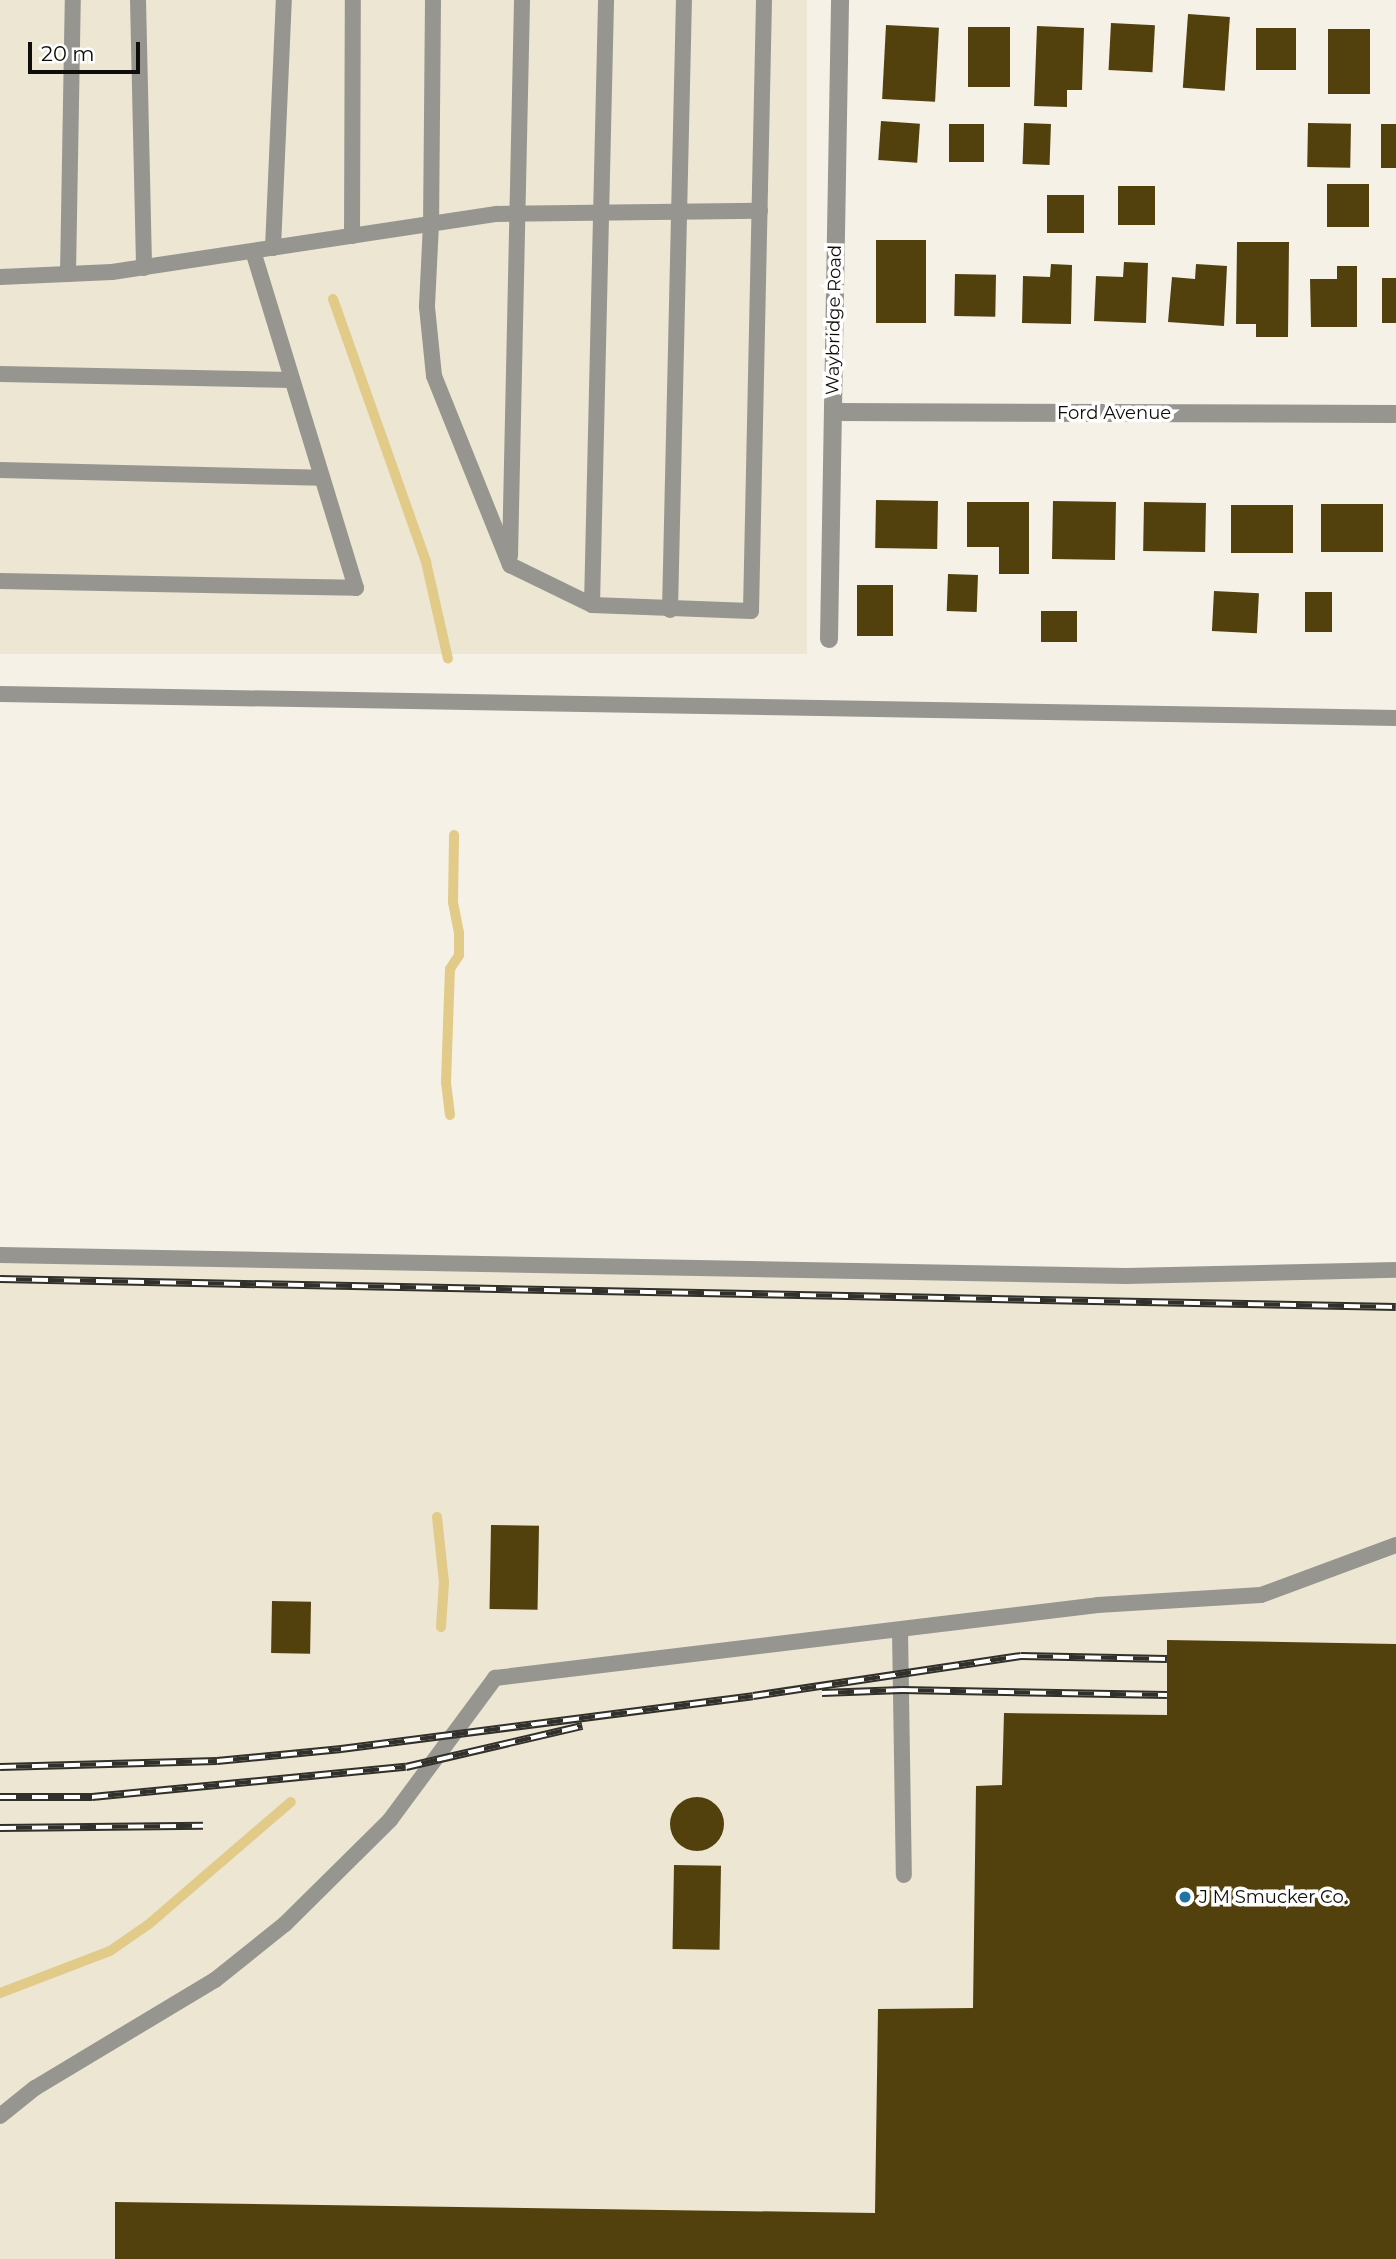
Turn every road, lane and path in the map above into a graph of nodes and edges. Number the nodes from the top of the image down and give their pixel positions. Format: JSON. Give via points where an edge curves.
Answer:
{"nodes":[{"id":1,"x":73,"y":0,"type":"edge"},
{"id":2,"x":138,"y":0,"type":"edge"},
{"id":3,"x":284,"y":0,"type":"edge"},
{"id":4,"x":353,"y":0,"type":"edge"},
{"id":5,"x":433,"y":0,"type":"edge"},
{"id":6,"x":522,"y":0,"type":"edge"},
{"id":7,"x":606,"y":0,"type":"edge"},
{"id":8,"x":684,"y":0,"type":"edge"},
{"id":9,"x":764,"y":0,"type":"edge"},
{"id":10,"x":840,"y":0,"type":"edge"},
{"id":11,"x":760,"y":211,"type":"junction"},
{"id":12,"x":680,"y":212,"type":"junction"},
{"id":13,"x":601,"y":213,"type":"junction"},
{"id":14,"x":518,"y":214,"type":"junction"},
{"id":15,"x":431,"y":224,"type":"junction"},
{"id":16,"x":352,"y":236,"type":"junction"},
{"id":17,"x":273,"y":248,"type":"junction"},
{"id":18,"x":253,"y":251,"type":"junction"},
{"id":19,"x":144,"y":268,"type":"junction"},
{"id":20,"x":68,"y":274,"type":"junction"},
{"id":21,"x":0,"y":277,"type":"edge"},
{"id":22,"x":0,"y":374,"type":"edge"},
{"id":23,"x":292,"y":380,"type":"junction"},
{"id":24,"x":833,"y":412,"type":"junction"},
{"id":25,"x":1396,"y":414,"type":"edge"},
{"id":26,"x":0,"y":470,"type":"edge"},
{"id":27,"x":322,"y":478,"type":"junction"},
{"id":28,"x":510,"y":565,"type":"junction"},
{"id":29,"x":0,"y":580,"type":"edge"},
{"id":30,"x":592,"y":605,"type":"junction"},
{"id":31,"x":670,"y":610,"type":"junction"},
{"id":32,"x":829,"y":639,"type":"dead end"},
{"id":33,"x":0,"y":694,"type":"edge"},
{"id":34,"x":1396,"y":718,"type":"edge"},
{"id":35,"x":0,"y":1255,"type":"edge"},
{"id":36,"x":1396,"y":1270,"type":"edge"},
{"id":37,"x":1396,"y":1545,"type":"edge"},
{"id":38,"x":900,"y":1630,"type":"junction"},
{"id":39,"x":904,"y":1875,"type":"dead end"},
{"id":40,"x":0,"y":2116,"type":"edge"}],
"edges":[{"from":1,"to":20,"type":"lane"},
{"from":2,"to":19,"type":"lane"},
{"from":3,"to":17,"type":"lane"},
{"from":4,"to":16,"type":"lane"},
{"from":5,"to":15,"type":"lane"},
{"from":6,"to":14,"type":"lane"},
{"from":7,"to":13,"type":"lane"},
{"from":8,"to":12,"type":"lane"},
{"from":9,"to":11,"type":"lane"},
{"from":10,"to":24,"type":"street","name":"Waybridge Road"},
{"from":11,"to":12,"type":"lane"},
{"from":11,"to":31,"type":"lane","via":[[751,611]]},
{"from":12,"to":13,"type":"lane"},
{"from":12,"to":31,"type":"lane"},
{"from":13,"to":14,"type":"lane"},
{"from":13,"to":30,"type":"lane"},
{"from":14,"to":15,"type":"lane"},
{"from":14,"to":28,"type":"lane"},
{"from":15,"to":16,"type":"lane"},
{"from":15,"to":28,"type":"lane","via":[[426,307],[434,376]]},
{"from":16,"to":17,"type":"lane"},
{"from":17,"to":18,"type":"lane"},
{"from":18,"to":19,"type":"lane"},
{"from":18,"to":23,"type":"lane"},
{"from":19,"to":20,"type":"lane"},
{"from":20,"to":21,"type":"lane"},
{"from":22,"to":23,"type":"lane"},
{"from":23,"to":27,"type":"lane"},
{"from":24,"to":25,"type":"street","name":"Ford Avenue"},
{"from":24,"to":32,"type":"street","name":"Waybridge Road"},
{"from":26,"to":27,"type":"lane"},
{"from":27,"to":29,"type":"lane","via":[[356,588]]},
{"from":28,"to":30,"type":"lane"},
{"from":30,"to":31,"type":"lane"},
{"from":33,"to":34,"type":"lane"},
{"from":35,"to":36,"type":"lane","via":[[1126,1276]]},
{"from":37,"to":38,"type":"lane","via":[[1261,1595],[1098,1605]]},
{"from":38,"to":39,"type":"lane"},
{"from":38,"to":40,"type":"lane","via":[[495,1678],[390,1820],[285,1924],[215,1980],[35,2088]]}]}
